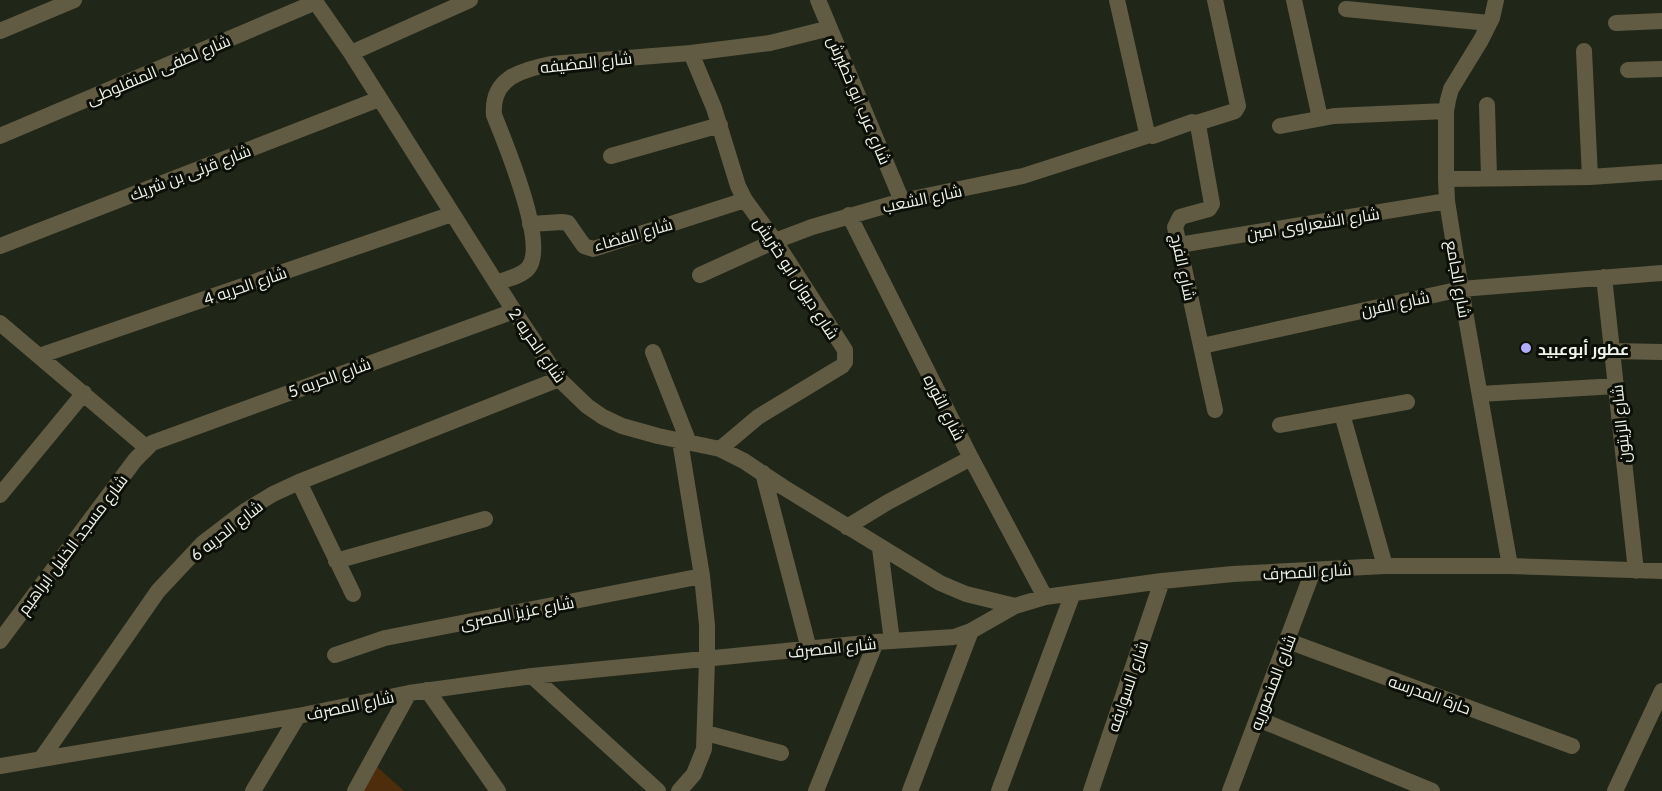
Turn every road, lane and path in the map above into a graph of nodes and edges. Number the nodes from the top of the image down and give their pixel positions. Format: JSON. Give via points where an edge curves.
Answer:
{"nodes":[{"id":1,"x":74,"y":0,"type":"edge"},
{"id":2,"x":818,"y":0,"type":"edge"},
{"id":3,"x":1117,"y":0,"type":"edge"},
{"id":4,"x":1215,"y":0,"type":"edge"},
{"id":5,"x":1294,"y":0,"type":"edge"},
{"id":6,"x":1496,"y":0,"type":"edge"},
{"id":7,"x":315,"y":1,"type":"edge"},
{"id":8,"x":464,"y":1,"type":"edge"},
{"id":9,"x":1346,"y":9,"type":"dead end"},
{"id":10,"x":1662,"y":21,"type":"edge"},
{"id":11,"x":1489,"y":23,"type":"junction"},
{"id":12,"x":1616,"y":23,"type":"dead end"},
{"id":13,"x":830,"y":28,"type":"junction"},
{"id":14,"x":0,"y":31,"type":"edge"},
{"id":15,"x":1584,"y":51,"type":"dead end"},
{"id":16,"x":351,"y":53,"type":"junction"},
{"id":17,"x":691,"y":53,"type":"junction"},
{"id":18,"x":1662,"y":69,"type":"edge"},
{"id":19,"x":1628,"y":70,"type":"dead end"},
{"id":20,"x":379,"y":99,"type":"junction"},
{"id":21,"x":1487,"y":105,"type":"dead end"},
{"id":22,"x":1446,"y":111,"type":"junction"},
{"id":23,"x":1320,"y":118,"type":"junction"},
{"id":24,"x":1197,"y":123,"type":"junction"},
{"id":25,"x":720,"y":125,"type":"junction"},
{"id":26,"x":1280,"y":126,"type":"dead end"},
{"id":27,"x":1150,"y":135,"type":"junction"},
{"id":28,"x":0,"y":136,"type":"edge"},
{"id":29,"x":611,"y":156,"type":"dead end"},
{"id":30,"x":1662,"y":172,"type":"edge"},
{"id":31,"x":1590,"y":177,"type":"junction"},
{"id":32,"x":1489,"y":178,"type":"junction"},
{"id":33,"x":1446,"y":179,"type":"junction"},
{"id":34,"x":745,"y":200,"type":"junction"},
{"id":35,"x":902,"y":201,"type":"junction"},
{"id":36,"x":1447,"y":201,"type":"junction"},
{"id":37,"x":452,"y":214,"type":"junction"},
{"id":38,"x":849,"y":215,"type":"junction"},
{"id":39,"x":530,"y":224,"type":"junction"},
{"id":40,"x":775,"y":241,"type":"junction"},
{"id":41,"x":1179,"y":245,"type":"junction"},
{"id":42,"x":0,"y":246,"type":"edge"},
{"id":43,"x":1662,"y":273,"type":"edge"},
{"id":44,"x":700,"y":275,"type":"dead end"},
{"id":45,"x":1604,"y":277,"type":"junction"},
{"id":46,"x":496,"y":283,"type":"junction"},
{"id":47,"x":1461,"y":289,"type":"junction"},
{"id":48,"x":514,"y":311,"type":"junction"},
{"id":49,"x":0,"y":323,"type":"edge"},
{"id":50,"x":1202,"y":346,"type":"junction"},
{"id":51,"x":1612,"y":351,"type":"junction"},
{"id":52,"x":653,"y":352,"type":"dead end"},
{"id":53,"x":1662,"y":352,"type":"edge"},
{"id":54,"x":39,"y":356,"type":"junction"},
{"id":55,"x":559,"y":379,"type":"junction"},
{"id":56,"x":1616,"y":386,"type":"junction"},
{"id":57,"x":84,"y":393,"type":"junction"},
{"id":58,"x":1480,"y":394,"type":"junction"},
{"id":59,"x":1407,"y":402,"type":"dead end"},
{"id":60,"x":1215,"y":410,"type":"dead end"},
{"id":61,"x":1342,"y":414,"type":"junction"},
{"id":62,"x":1280,"y":425,"type":"dead end"},
{"id":63,"x":685,"y":442,"type":"junction"},
{"id":64,"x":147,"y":448,"type":"junction"},
{"id":65,"x":720,"y":449,"type":"junction"},
{"id":66,"x":971,"y":458,"type":"junction"},
{"id":67,"x":763,"y":473,"type":"junction"},
{"id":68,"x":300,"y":482,"type":"junction"},
{"id":69,"x":0,"y":495,"type":"edge"},
{"id":70,"x":485,"y":519,"type":"dead end"},
{"id":71,"x":847,"y":527,"type":"junction"},
{"id":72,"x":880,"y":548,"type":"junction"},
{"id":73,"x":336,"y":561,"type":"junction"},
{"id":74,"x":1385,"y":566,"type":"junction"},
{"id":75,"x":1510,"y":566,"type":"junction"},
{"id":76,"x":1636,"y":571,"type":"junction"},
{"id":77,"x":1662,"y":571,"type":"edge"},
{"id":78,"x":1313,"y":572,"type":"junction"},
{"id":79,"x":702,"y":576,"type":"junction"},
{"id":80,"x":1162,"y":581,"type":"junction"},
{"id":81,"x":1073,"y":593,"type":"junction"},
{"id":82,"x":353,"y":594,"type":"dead end"},
{"id":83,"x":1045,"y":597,"type":"junction"},
{"id":84,"x":1015,"y":606,"type":"junction"},
{"id":85,"x":971,"y":631,"type":"junction"},
{"id":86,"x":0,"y":641,"type":"edge"},
{"id":87,"x":1288,"y":641,"type":"junction"},
{"id":88,"x":884,"y":642,"type":"junction"},
{"id":89,"x":809,"y":649,"type":"junction"},
{"id":90,"x":335,"y":655,"type":"dead end"},
{"id":91,"x":707,"y":660,"type":"junction"},
{"id":92,"x":532,"y":675,"type":"junction"},
{"id":93,"x":427,"y":690,"type":"junction"},
{"id":94,"x":1662,"y":691,"type":"edge"},
{"id":95,"x":409,"y":693,"type":"junction"},
{"id":96,"x":298,"y":716,"type":"junction"},
{"id":97,"x":1258,"y":719,"type":"junction"},
{"id":98,"x":706,"y":733,"type":"junction"},
{"id":99,"x":1572,"y":746,"type":"dead end"},
{"id":100,"x":781,"y":753,"type":"dead end"},
{"id":101,"x":41,"y":759,"type":"junction"},
{"id":102,"x":0,"y":766,"type":"edge"},
{"id":103,"x":253,"y":791,"type":"edge"},
{"id":104,"x":355,"y":791,"type":"edge"},
{"id":105,"x":498,"y":791,"type":"edge"},
{"id":106,"x":658,"y":791,"type":"edge"},
{"id":107,"x":679,"y":791,"type":"edge"},
{"id":108,"x":816,"y":791,"type":"edge"},
{"id":109,"x":910,"y":791,"type":"edge"},
{"id":110,"x":999,"y":791,"type":"edge"},
{"id":111,"x":1091,"y":791,"type":"edge"},
{"id":112,"x":1230,"y":791,"type":"edge"},
{"id":113,"x":1432,"y":791,"type":"edge"},
{"id":114,"x":1615,"y":791,"type":"edge"}],
"edges":[{"from":1,"to":14,"type":"street"},
{"from":2,"to":13,"type":"street","name":"شارع عرب ابو خطيرش"},
{"from":3,"to":27,"type":"street"},
{"from":4,"to":24,"type":"street","via":[[1238,106],[1235,111]]},
{"from":5,"to":23,"type":"street"},
{"from":6,"to":11,"type":"street","name":"شارع الجامع"},
{"from":7,"to":16,"type":"street","name":"شارع الحريه 2"},
{"from":7,"to":28,"type":"street","name":"شارع لطفى المنفلوطى"},
{"from":8,"to":16,"type":"street"},
{"from":9,"to":11,"type":"street"},
{"from":10,"to":12,"type":"street"},
{"from":11,"to":22,"type":"street","name":"شارع الجامع","via":[[1451,89]]},
{"from":13,"to":17,"type":"street","name":"شارع المضيفه","via":[[771,42]]},
{"from":13,"to":35,"type":"street","name":"شارع عرب ابو خطيرش"},
{"from":15,"to":31,"type":"street"},
{"from":16,"to":20,"type":"street","name":"شارع الحريه 2"},
{"from":17,"to":25,"type":"street","name":"شارع ديوان ابو ختريش"},
{"from":17,"to":39,"type":"street","name":"شارع المضيفه","via":[[551,64],[528,69],[501,85],[494,115],[517,172]]},
{"from":18,"to":19,"type":"street"},
{"from":20,"to":37,"type":"street","name":"شارع الحريه 2"},
{"from":20,"to":42,"type":"street","name":"شارع قرنى بن شريك"},
{"from":21,"to":32,"type":"street"},
{"from":22,"to":23,"type":"street"},
{"from":22,"to":33,"type":"street","name":"شارع الجامع"},
{"from":23,"to":26,"type":"street"},
{"from":24,"to":27,"type":"street"},
{"from":24,"to":41,"type":"street","name":"شارع الفرج","via":[[1212,204],[1209,209],[1180,217],[1175,227]]},
{"from":25,"to":29,"type":"street"},
{"from":25,"to":34,"type":"street","name":"شارع ديوان ابو ختريش","via":[[732,174]]},
{"from":27,"to":35,"type":"street","name":"شارع الشعب","via":[[1023,177]]},
{"from":30,"to":31,"type":"street"},
{"from":31,"to":32,"type":"street"},
{"from":32,"to":33,"type":"street"},
{"from":33,"to":36,"type":"street","name":"شارع الجامع"},
{"from":34,"to":39,"type":"street","name":"شارع القضاء","via":[[593,249],[584,246],[568,223]]},
{"from":34,"to":40,"type":"street","name":"شارع ديوان ابو ختريش"},
{"from":35,"to":38,"type":"street","name":"شارع الشعب"},
{"from":36,"to":41,"type":"street","name":"شارع الشعراوى امين"},
{"from":36,"to":47,"type":"street","name":"شارع الجامع"},
{"from":37,"to":46,"type":"street","name":"شارع الحريه 2"},
{"from":37,"to":54,"type":"street","name":"شارع الحريه 4"},
{"from":38,"to":40,"type":"street","name":"شارع الشعب"},
{"from":38,"to":66,"type":"street","name":"شارع الثوره"},
{"from":39,"to":46,"type":"street","name":"شارع المضيفه","via":[[533,258],[528,268]]},
{"from":40,"to":44,"type":"street","name":"شارع الشعب"},
{"from":40,"to":65,"type":"street","name":"شارع ديوان ابو ختريش","via":[[845,351],[845,362],[749,423]]},
{"from":41,"to":50,"type":"street","name":"شارع الفرج"},
{"from":43,"to":45,"type":"street","name":"شارع الفرن"},
{"from":45,"to":47,"type":"street","name":"شارع الفرن"},
{"from":45,"to":51,"type":"street","name":"شارع الزيتون"},
{"from":46,"to":48,"type":"street","name":"شارع الحريه 2"},
{"from":47,"to":50,"type":"street","name":"شارع الفرن"},
{"from":47,"to":58,"type":"street","name":"شارع الجامع"},
{"from":48,"to":55,"type":"street","name":"شارع الحريه 2"},
{"from":48,"to":64,"type":"street","name":"شارع الحريه 5","via":[[172,434]]},
{"from":49,"to":54,"type":"street"},
{"from":50,"to":60,"type":"street","name":"شارع الفرج"},
{"from":51,"to":53,"type":"street"},
{"from":51,"to":56,"type":"street","name":"شارع الزيتون"},
{"from":52,"to":63,"type":"street"},
{"from":54,"to":57,"type":"street"},
{"from":55,"to":63,"type":"street","name":"شارع الحريه 2","via":[[603,417],[622,426]]},
{"from":55,"to":68,"type":"street","name":"شارع الحريه 6"},
{"from":56,"to":58,"type":"street"},
{"from":56,"to":76,"type":"street","name":"شارع الزيتون"},
{"from":57,"to":64,"type":"street"},
{"from":57,"to":69,"type":"street"},
{"from":58,"to":75,"type":"street","name":"شارع الجامع"},
{"from":59,"to":61,"type":"street"},
{"from":61,"to":62,"type":"street"},
{"from":61,"to":74,"type":"street"},
{"from":63,"to":65,"type":"street","name":"شارع الحريه 2"},
{"from":63,"to":79,"type":"street"},
{"from":64,"to":86,"type":"street","name":"شارع مسجد الخليل ابراهيم"},
{"from":65,"to":67,"type":"street","name":"شارع الحريه 2"},
{"from":66,"to":71,"type":"street"},
{"from":66,"to":83,"type":"street","name":"شارع الثوره"},
{"from":67,"to":71,"type":"street","name":"شارع الحريه 2"},
{"from":67,"to":89,"type":"street"},
{"from":68,"to":73,"type":"street"},
{"from":68,"to":101,"type":"street","name":"شارع الحريه 6","via":[[273,494],[203,543],[158,591]]},
{"from":70,"to":73,"type":"street"},
{"from":71,"to":72,"type":"street","name":"شارع الحريه 2"},
{"from":72,"to":84,"type":"street","name":"شارع الحريه 2","via":[[940,583]]},
{"from":72,"to":88,"type":"street"},
{"from":73,"to":82,"type":"street"},
{"from":74,"to":75,"type":"street","name":"شارع المصرف"},
{"from":74,"to":78,"type":"street","name":"شارع المصرف"},
{"from":75,"to":76,"type":"street","name":"شارع المصرف"},
{"from":76,"to":77,"type":"street","name":"شارع المصرف"},
{"from":78,"to":80,"type":"street","name":"شارع المصرف"},
{"from":78,"to":87,"type":"street","name":"شارع المنصوريه"},
{"from":79,"to":90,"type":"street","name":"شارع عزيز المصرى","via":[[385,638]]},
{"from":79,"to":91,"type":"street"},
{"from":80,"to":81,"type":"street","name":"شارع المصرف"},
{"from":80,"to":111,"type":"street","name":"شارع السوايفه"},
{"from":81,"to":83,"type":"street","name":"شارع المصرف"},
{"from":81,"to":110,"type":"street"},
{"from":83,"to":84,"type":"street","name":"شارع المصرف"},
{"from":84,"to":85,"type":"street","name":"شارع المصرف"},
{"from":85,"to":88,"type":"street","name":"شارع المصرف","via":[[954,637]]},
{"from":85,"to":109,"type":"street"},
{"from":87,"to":97,"type":"street","name":"شارع المنصوريه"},
{"from":87,"to":99,"type":"street","name":"حارة المدرسه"},
{"from":88,"to":89,"type":"street","name":"شارع المصرف"},
{"from":88,"to":108,"type":"street"},
{"from":89,"to":91,"type":"street","name":"شارع المصرف"},
{"from":91,"to":92,"type":"street","name":"شارع المصرف"},
{"from":91,"to":98,"type":"street"},
{"from":92,"to":93,"type":"street","name":"شارع المصرف"},
{"from":92,"to":106,"type":"street"},
{"from":93,"to":95,"type":"street","name":"شارع المصرف"},
{"from":93,"to":105,"type":"street"},
{"from":94,"to":114,"type":"street"},
{"from":95,"to":96,"type":"street","name":"شارع المصرف"},
{"from":95,"to":104,"type":"street"},
{"from":96,"to":101,"type":"street","name":"شارع المصرف"},
{"from":96,"to":103,"type":"street"},
{"from":97,"to":112,"type":"street","name":"شارع المنصوريه"},
{"from":97,"to":113,"type":"street"},
{"from":98,"to":100,"type":"street"},
{"from":98,"to":107,"type":"street","via":[[697,769]]},
{"from":101,"to":102,"type":"street","name":"شارع المصرف"}]}
